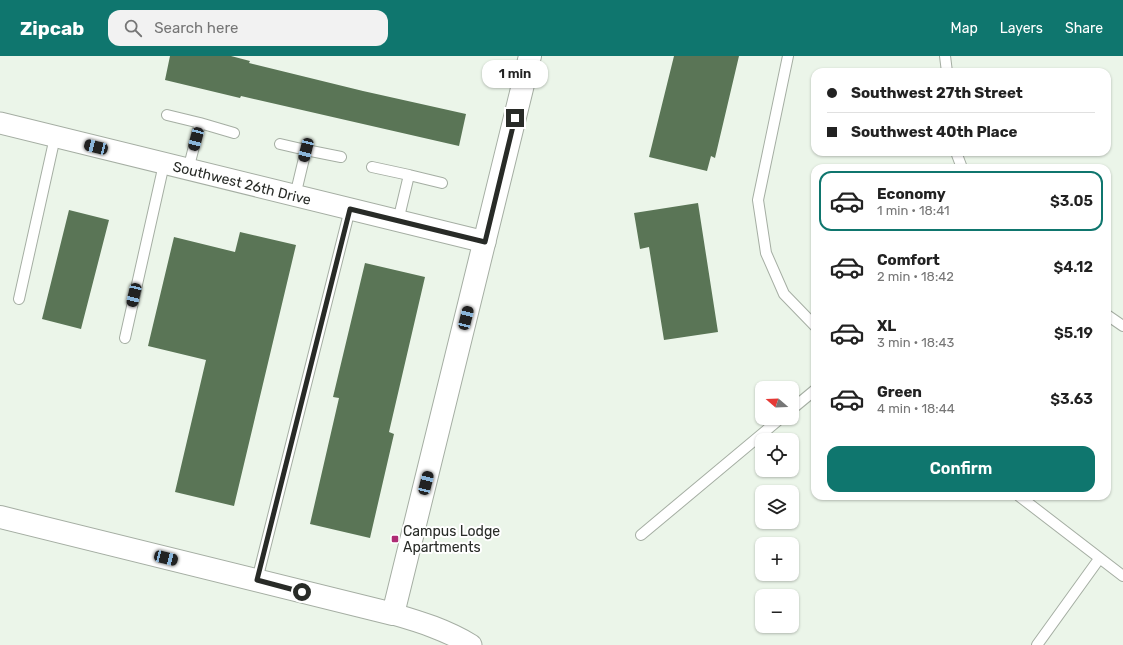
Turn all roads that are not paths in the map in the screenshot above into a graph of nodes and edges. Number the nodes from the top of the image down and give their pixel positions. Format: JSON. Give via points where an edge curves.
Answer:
{"nodes":[{"id":1,"x":530,"y":56,"type":"edge"},
{"id":2,"x":788,"y":56,"type":"edge"},
{"id":3,"x":945,"y":56,"type":"edge"},
{"id":4,"x":946,"y":68,"type":"edge"},
{"id":5,"x":167,"y":115,"type":"dead end"},
{"id":6,"x":0,"y":124,"type":"edge"},
{"id":7,"x":200,"y":124,"type":"junction"},
{"id":8,"x":234,"y":133,"type":"dead end"},
{"id":9,"x":55,"y":137,"type":"junction"},
{"id":10,"x":280,"y":144,"type":"dead end"},
{"id":11,"x":306,"y":150,"type":"junction"},
{"id":12,"x":341,"y":158,"type":"dead end"},
{"id":13,"x":164,"y":164,"type":"junction"},
{"id":14,"x":372,"y":167,"type":"dead end"},
{"id":15,"x":188,"y":170,"type":"junction"},
{"id":16,"x":409,"y":175,"type":"junction"},
{"id":17,"x":442,"y":183,"type":"dead end"},
{"id":18,"x":295,"y":196,"type":"junction"},
{"id":19,"x":350,"y":209,"type":"junction"},
{"id":20,"x":398,"y":221,"type":"junction"},
{"id":21,"x":485,"y":242,"type":"junction"},
{"id":22,"x":19,"y":300,"type":"dead end"},
{"id":23,"x":1111,"y":318,"type":"edge"},
{"id":24,"x":811,"y":322,"type":"edge"},
{"id":25,"x":1123,"y":326,"type":"edge"},
{"id":26,"x":125,"y":338,"type":"dead end"},
{"id":27,"x":811,"y":393,"type":"edge"},
{"id":28,"x":799,"y":403,"type":"edge"},
{"id":29,"x":774,"y":425,"type":"edge"},
{"id":30,"x":1024,"y":500,"type":"edge"},
{"id":31,"x":0,"y":517,"type":"edge"},
{"id":32,"x":642,"y":535,"type":"dead end"},
{"id":33,"x":1099,"y":559,"type":"junction"},
{"id":34,"x":1123,"y":576,"type":"edge"},
{"id":35,"x":257,"y":580,"type":"junction"},
{"id":36,"x":393,"y":614,"type":"junction"},
{"id":37,"x":471,"y":645,"type":"edge"},
{"id":38,"x":1037,"y":645,"type":"edge"}],
"edges":[{"from":1,"to":21,"type":"street"},
{"from":2,"to":24,"type":"lane","via":[[758,200],[766,253],[784,294]]},
{"from":3,"to":4,"type":"lane"},
{"from":5,"to":7,"type":"lane"},
{"from":6,"to":9,"type":"street","name":"Southwest 26th Drive"},
{"from":7,"to":8,"type":"lane"},
{"from":7,"to":15,"type":"lane"},
{"from":9,"to":13,"type":"street","name":"Southwest 26th Drive"},
{"from":9,"to":22,"type":"lane"},
{"from":10,"to":11,"type":"lane"},
{"from":11,"to":12,"type":"lane"},
{"from":11,"to":18,"type":"lane"},
{"from":13,"to":15,"type":"street","name":"Southwest 26th Drive"},
{"from":13,"to":26,"type":"lane"},
{"from":14,"to":16,"type":"lane"},
{"from":15,"to":18,"type":"street","name":"Southwest 26th Drive"},
{"from":16,"to":17,"type":"lane"},
{"from":16,"to":20,"type":"lane"},
{"from":18,"to":19,"type":"street","name":"Southwest 26th Drive"},
{"from":19,"to":20,"type":"street","name":"Southwest 26th Drive"},
{"from":19,"to":35,"type":"lane"},
{"from":20,"to":21,"type":"street","name":"Southwest 26th Drive"},
{"from":21,"to":36,"type":"street"},
{"from":23,"to":25,"type":"lane"},
{"from":27,"to":28,"type":"lane"},
{"from":29,"to":32,"type":"lane"},
{"from":30,"to":33,"type":"lane"},
{"from":31,"to":35,"type":"street"},
{"from":33,"to":34,"type":"lane"},
{"from":33,"to":38,"type":"lane"},
{"from":35,"to":36,"type":"street"},
{"from":36,"to":37,"type":"street","via":[[440,628]]}]}
